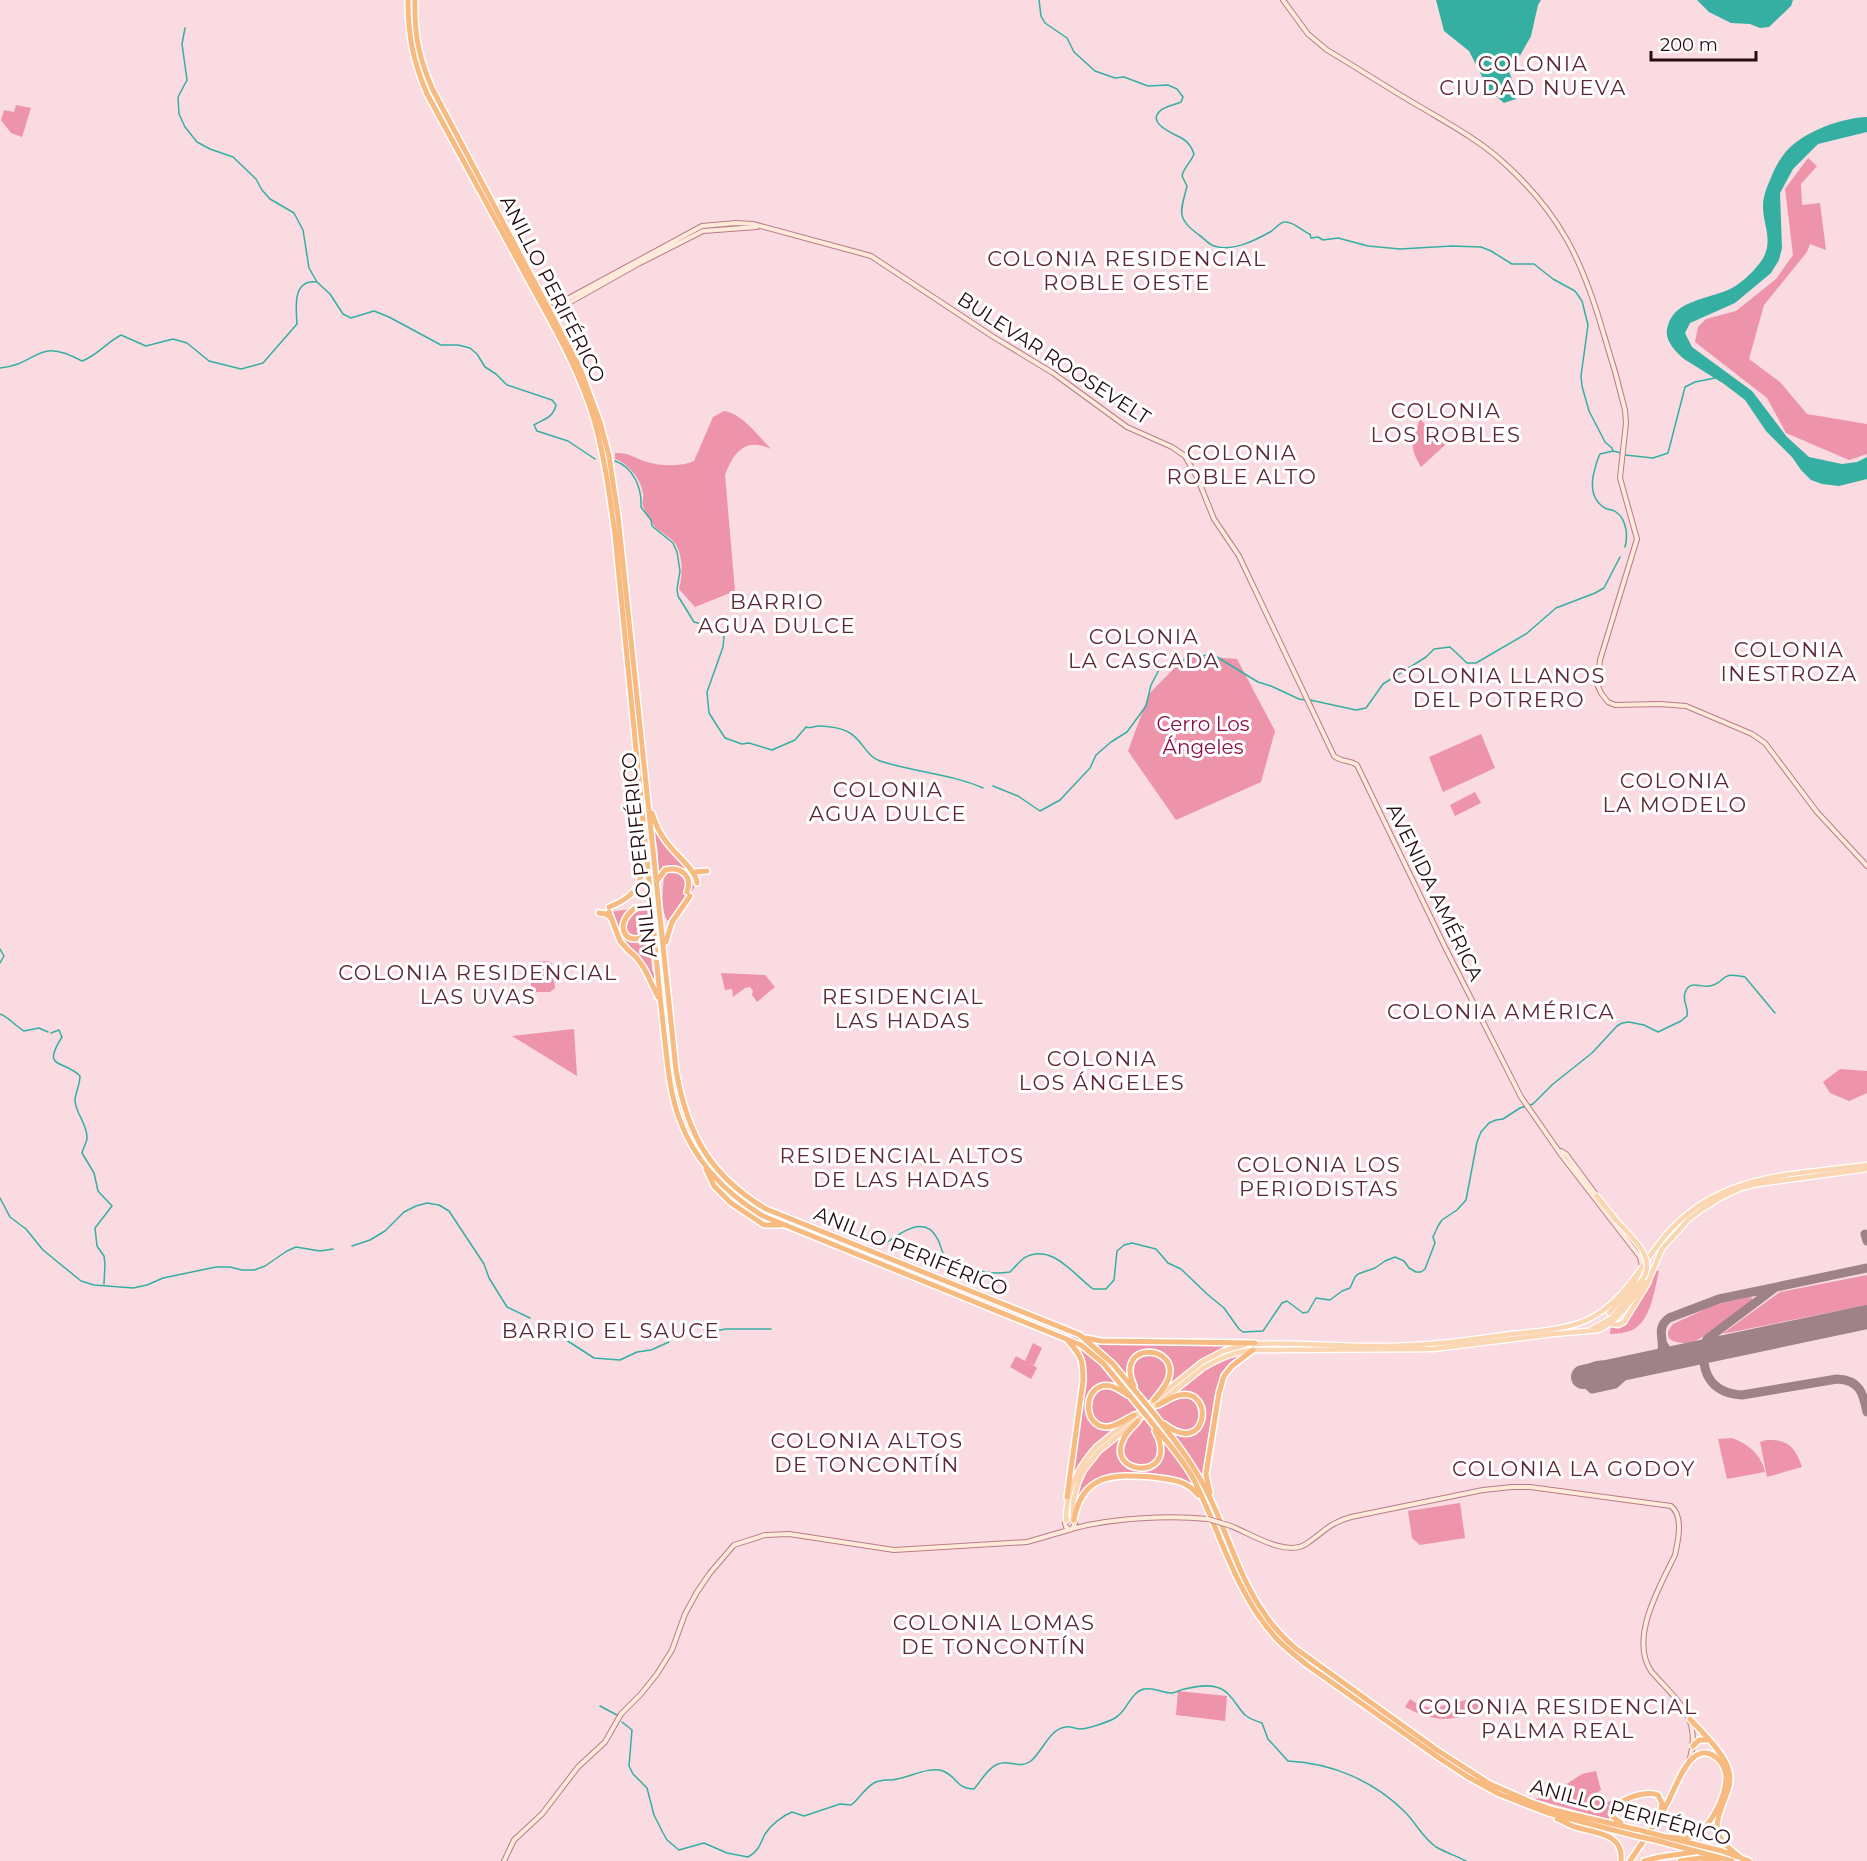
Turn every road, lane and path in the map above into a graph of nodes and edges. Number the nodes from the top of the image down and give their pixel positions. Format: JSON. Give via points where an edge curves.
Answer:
{"nodes":[{"id":1,"x":408,"y":0,"type":"edge"},
{"id":2,"x":415,"y":0,"type":"edge"},
{"id":3,"x":1283,"y":0,"type":"edge"},
{"id":4,"x":546,"y":301,"type":"junction"},
{"id":5,"x":559,"y":306,"type":"junction"},
{"id":6,"x":556,"y":321,"type":"junction"},
{"id":7,"x":1339,"y":759,"type":"joint"},
{"id":8,"x":648,"y":803,"type":"junction"},
{"id":9,"x":644,"y":822,"type":"junction"},
{"id":10,"x":1867,"y":866,"type":"edge"},
{"id":11,"x":707,"y":871,"type":"dead end"},
{"id":12,"x":694,"y":872,"type":"junction"},
{"id":13,"x":657,"y":881,"type":"junction"},
{"id":14,"x":697,"y":883,"type":"dead end"},
{"id":15,"x":635,"y":908,"type":"dead end"},
{"id":16,"x":651,"y":910,"type":"junction"},
{"id":17,"x":599,"y":913,"type":"dead end"},
{"id":18,"x":612,"y":919,"type":"junction"},
{"id":19,"x":665,"y":962,"type":"junction"},
{"id":20,"x":661,"y":1005,"type":"junction"},
{"id":21,"x":1560,"y":1150,"type":"junction"},
{"id":22,"x":1867,"y":1167,"type":"edge"},
{"id":23,"x":1597,"y":1196,"type":"junction"},
{"id":24,"x":1649,"y":1256,"type":"junction"},
{"id":25,"x":1640,"y":1268,"type":"junction"},
{"id":26,"x":1651,"y":1275,"type":"junction"},
{"id":27,"x":1609,"y":1313,"type":"dead end"},
{"id":28,"x":1611,"y":1324,"type":"dead end"},
{"id":29,"x":1589,"y":1330,"type":"junction"},
{"id":30,"x":1080,"y":1335,"type":"junction"},
{"id":31,"x":1065,"y":1338,"type":"junction"},
{"id":32,"x":1255,"y":1343,"type":"junction"},
{"id":33,"x":1253,"y":1350,"type":"junction"},
{"id":34,"x":1130,"y":1395,"type":"junction"},
{"id":35,"x":1139,"y":1396,"type":"junction"},
{"id":36,"x":1156,"y":1402,"type":"junction"},
{"id":37,"x":1156,"y":1417,"type":"junction"},
{"id":38,"x":1136,"y":1418,"type":"junction"},
{"id":39,"x":1150,"y":1421,"type":"junction"},
{"id":40,"x":1067,"y":1497,"type":"junction"},
{"id":41,"x":1210,"y":1498,"type":"junction"},
{"id":42,"x":1207,"y":1508,"type":"junction"},
{"id":43,"x":1074,"y":1521,"type":"junction"},
{"id":44,"x":1066,"y":1522,"type":"junction"},
{"id":45,"x":1088,"y":1524,"type":"junction"},
{"id":46,"x":1071,"y":1529,"type":"junction"},
{"id":47,"x":1055,"y":1533,"type":"junction"},
{"id":48,"x":1690,"y":1719,"type":"junction"},
{"id":49,"x":1708,"y":1741,"type":"junction"},
{"id":50,"x":1693,"y":1748,"type":"junction"},
{"id":51,"x":1707,"y":1753,"type":"junction"},
{"id":52,"x":1689,"y":1762,"type":"junction"},
{"id":53,"x":1548,"y":1813,"type":"junction"},
{"id":54,"x":1659,"y":1817,"type":"junction"},
{"id":55,"x":1639,"y":1832,"type":"junction"},
{"id":56,"x":1668,"y":1837,"type":"junction"},
{"id":57,"x":1656,"y":1838,"type":"junction"},
{"id":58,"x":1700,"y":1852,"type":"junction"},
{"id":59,"x":1740,"y":1857,"type":"junction"},
{"id":60,"x":504,"y":1861,"type":"edge"},
{"id":61,"x":1621,"y":1861,"type":"edge"},
{"id":62,"x":1629,"y":1861,"type":"edge"},
{"id":63,"x":1644,"y":1861,"type":"edge"},
{"id":64,"x":1680,"y":1861,"type":"edge"},
{"id":65,"x":1718,"y":1861,"type":"edge"},
{"id":66,"x":1732,"y":1861,"type":"edge"},
{"id":67,"x":1749,"y":1861,"type":"edge"}],
"edges":[{"from":1,"to":9,"type":"highway","name":"ANILLO PERIFÉRICO","via":[[411,46],[427,94],[565,349],[594,422],[608,479]]},
{"from":2,"to":4,"type":"highway","name":"ANILLO PERIFÉRICO","via":[[414,20],[423,68]]},
{"from":3,"to":10,"type":"main road","via":[[1317,42],[1483,146],[1518,176],[1545,205],[1572,248],[1592,294],[1625,410],[1620,478],[1637,538],[1597,672],[1601,693],[1615,705],[1686,706],[1752,734],[1765,743],[1817,812]]},
{"from":4,"to":5,"type":"main road"},
{"from":4,"to":6,"type":"highway","name":"ANILLO PERIFÉRICO"},
{"from":5,"to":6,"type":"main road"},
{"from":5,"to":7,"type":"main road","name":"BULEVAR ROOSEVELT","via":[[702,231],[758,227],[871,256],[1044,367],[1127,427],[1185,456],[1214,519],[1239,556],[1334,756]]},
{"from":6,"to":8,"type":"highway","name":"ANILLO PERIFÉRICO","via":[[590,393],[609,456]]},
{"from":7,"to":21,"type":"main road","name":"AVENIDA AMÉRICA","via":[[1357,765],[1521,1097]]},
{"from":8,"to":12,"type":"highway","via":[[664,840]]},
{"from":8,"to":13,"type":"highway","name":"ANILLO PERIFÉRICO"},
{"from":9,"to":16,"type":"highway","name":"ANILLO PERIFÉRICO"},
{"from":9,"to":18,"type":"highway","via":[[639,884],[609,909]]},
{"from":11,"to":12,"type":"highway"},
{"from":12,"to":14,"type":"highway"},
{"from":13,"to":19,"type":"highway","name":"ANILLO PERIFÉRICO"},
{"from":13,"to":19,"type":"highway","via":[[665,870],[679,869],[689,882],[688,894],[669,929]]},
{"from":15,"to":16,"type":"highway","via":[[622,926],[625,935],[634,939],[649,932]]},
{"from":16,"to":20,"type":"highway","name":"ANILLO PERIFÉRICO"},
{"from":17,"to":18,"type":"highway"},
{"from":18,"to":20,"type":"highway","via":[[624,946],[648,974]]},
{"from":19,"to":30,"type":"highway","name":"ANILLO PERIFÉRICO","via":[[682,1104],[704,1152],[733,1185],[766,1209]]},
{"from":20,"to":31,"type":"highway","name":"ANILLO PERIFÉRICO","via":[[674,1103],[707,1174],[730,1203],[764,1225],[785,1226]]},
{"from":21,"to":23,"type":"main road"},
{"from":21,"to":25,"type":"main road","via":[[1640,1257]]},
{"from":22,"to":24,"type":"main road","via":[[1763,1179],[1733,1187],[1689,1213]]},
{"from":22,"to":26,"type":"main road","via":[[1757,1184],[1730,1193],[1689,1219],[1662,1249]]},
{"from":23,"to":24,"type":"main road","via":[[1637,1249]]},
{"from":23,"to":29,"type":"main road","bridge":true,"via":[[1639,1246],[1648,1271],[1612,1318]]},
{"from":24,"to":25,"type":"main road"},
{"from":25,"to":27,"type":"main road","via":[[1633,1285]]},
{"from":25,"to":32,"type":"main road","via":[[1612,1302],[1594,1316],[1572,1325],[1433,1344]]},
{"from":26,"to":28,"type":"main road","via":[[1624,1322]]},
{"from":26,"to":29,"type":"main road","via":[[1617,1318],[1599,1330]]},
{"from":29,"to":33,"type":"main road","via":[[1433,1349]]},
{"from":30,"to":32,"type":"highway","via":[[1101,1341]]},
{"from":30,"to":35,"type":"highway","name":"ANILLO PERIFÉRICO","via":[[1113,1364]]},
{"from":31,"to":34,"type":"highway","name":"ANILLO PERIFÉRICO","via":[[1095,1355]]},
{"from":31,"to":40,"type":"highway","via":[[1079,1353],[1083,1366]]},
{"from":32,"to":36,"type":"main road","via":[[1233,1347],[1202,1362]]},
{"from":33,"to":36,"type":"main road","via":[[1219,1359]]},
{"from":33,"to":41,"type":"highway","via":[[1224,1376],[1219,1393],[1206,1474]]},
{"from":34,"to":38,"type":"highway","via":[[1111,1386],[1100,1387],[1090,1395],[1089,1414],[1096,1423],[1108,1427]]},
{"from":34,"to":39,"type":"highway","name":"ANILLO PERIFÉRICO","bridge":true},
{"from":35,"to":36,"type":"highway","via":[[1130,1365],[1139,1355],[1156,1352],[1166,1359],[1170,1370]]},
{"from":35,"to":37,"type":"highway","name":"ANILLO PERIFÉRICO","bridge":true},
{"from":36,"to":37,"type":"highway","via":[[1185,1395],[1200,1403],[1203,1416],[1195,1430],[1184,1434]]},
{"from":36,"to":38,"type":"main road"},
{"from":37,"to":41,"type":"highway","name":"ANILLO PERIFÉRICO","via":[[1188,1458]]},
{"from":38,"to":39,"type":"highway","via":[[1120,1448],[1128,1465],[1136,1469],[1145,1469],[1159,1456],[1160,1444]]},
{"from":38,"to":40,"type":"main road","via":[[1086,1458]]},
{"from":38,"to":43,"type":"main road","via":[[1084,1470],[1073,1502]]},
{"from":39,"to":42,"type":"highway","name":"ANILLO PERIFÉRICO","via":[[1186,1466]]},
{"from":40,"to":44,"type":"main road"},
{"from":41,"to":55,"type":"highway","name":"ANILLO PERIFÉRICO","via":[[1252,1594],[1264,1615],[1294,1648],[1490,1784],[1554,1810]]},
{"from":42,"to":43,"type":"highway","via":[[1194,1491],[1180,1482],[1118,1475],[1100,1480],[1084,1494]]},
{"from":42,"to":53,"type":"highway","name":"ANILLO PERIFÉRICO","via":[[1246,1596],[1290,1652],[1468,1778]]},
{"from":43,"to":44,"type":"main road"},
{"from":43,"to":45,"type":"main road"},
{"from":43,"to":46,"type":"main road"},
{"from":44,"to":46,"type":"main road"},
{"from":44,"to":47,"type":"main road"},
{"from":45,"to":46,"type":"main road"},
{"from":45,"to":48,"type":"main road","bridge":true,"via":[[1151,1518],[1208,1519],[1294,1549],[1333,1523],[1350,1517],[1483,1490],[1530,1487],[1671,1506],[1679,1518],[1677,1546],[1650,1610],[1643,1649],[1647,1666]]},
{"from":46,"to":47,"type":"main road"},
{"from":47,"to":60,"type":"main road","via":[[1027,1542],[894,1550],[789,1534],[765,1534],[734,1545],[697,1592],[657,1674],[621,1714],[605,1742],[514,1840]]},
{"from":48,"to":49,"type":"highway"},
{"from":48,"to":50,"type":"main road"},
{"from":49,"to":50,"type":"highway","via":[[1699,1740]]},
{"from":49,"to":59,"type":"highway","via":[[1726,1763],[1730,1776],[1717,1821],[1718,1835]]},
{"from":50,"to":51,"type":"highway"},
{"from":50,"to":52,"type":"main road"},
{"from":51,"to":52,"type":"highway","via":[[1698,1754]]},
{"from":51,"to":56,"type":"highway","via":[[1719,1760],[1726,1776],[1714,1815],[1694,1835]]},
{"from":52,"to":54,"type":"highway"},
{"from":53,"to":55,"type":"highway","name":"ANILLO PERIFÉRICO"},
{"from":53,"to":61,"type":"highway","via":[[1611,1838],[1620,1847]]},
{"from":54,"to":55,"type":"highway","via":[[1661,1798],[1653,1793],[1612,1808],[1616,1821]]},
{"from":54,"to":62,"type":"highway"},
{"from":55,"to":57,"type":"highway","name":"ANILLO PERIFÉRICO","bridge":true},
{"from":56,"to":57,"type":"highway","name":"ANILLO PERIFÉRICO"},
{"from":56,"to":59,"type":"highway","name":"ANILLO PERIFÉRICO"},
{"from":57,"to":58,"type":"highway","name":"ANILLO PERIFÉRICO"},
{"from":58,"to":63,"type":"highway"},
{"from":58,"to":66,"type":"highway","name":"ANILLO PERIFÉRICO"},
{"from":59,"to":67,"type":"highway","name":"ANILLO PERIFÉRICO"},
{"from":64,"to":65,"type":"highway","via":[[1700,1857]]}]}
